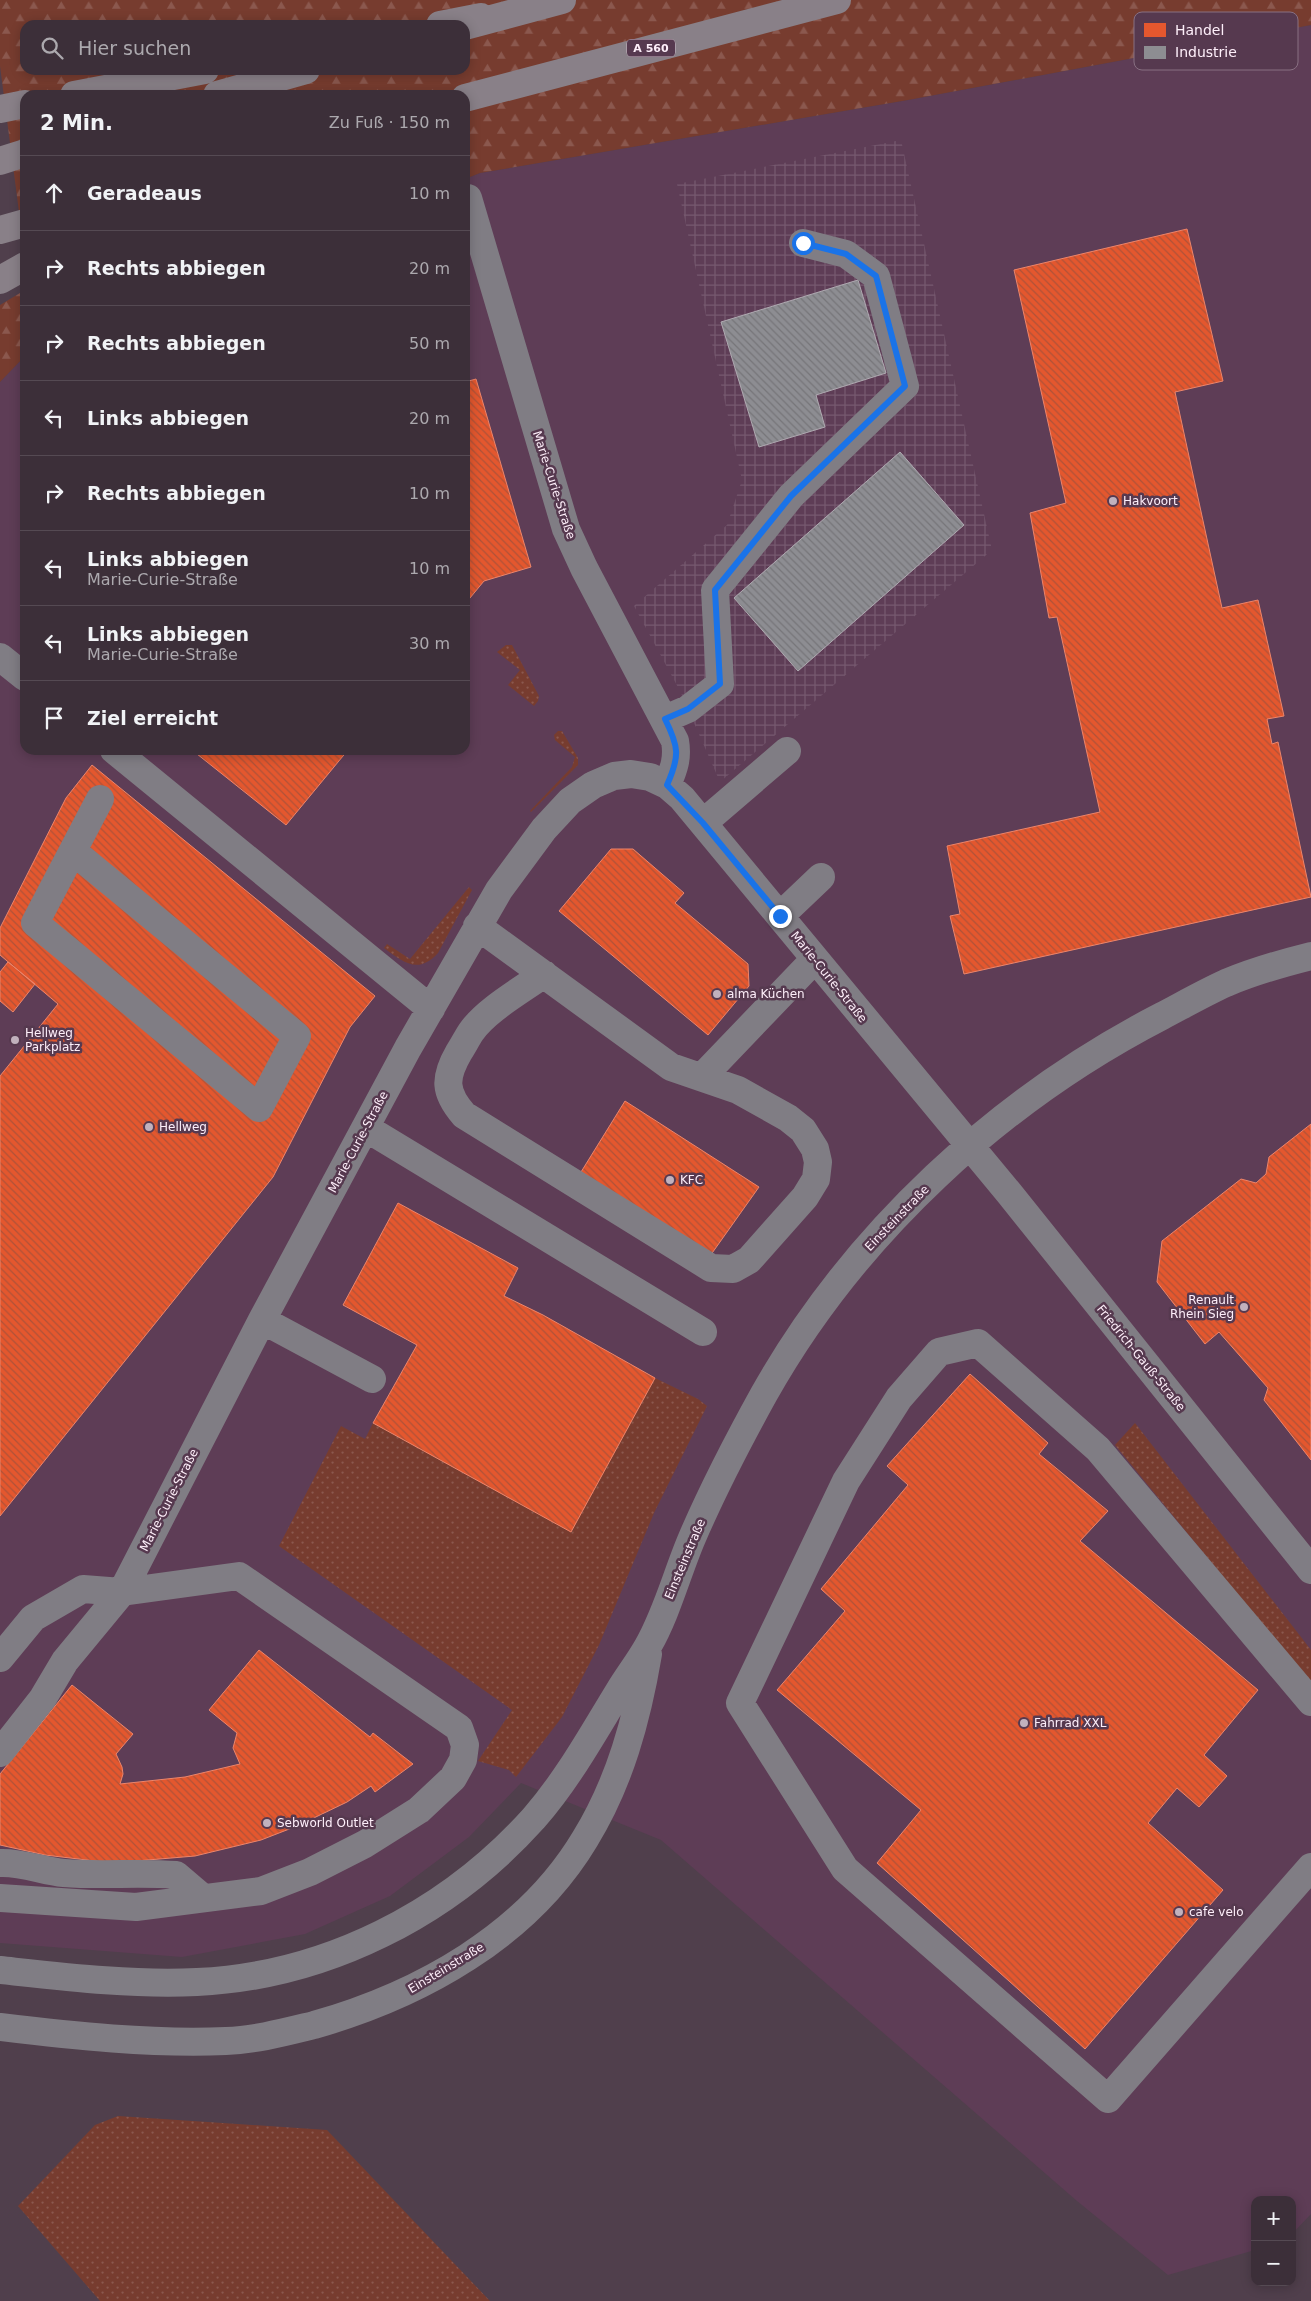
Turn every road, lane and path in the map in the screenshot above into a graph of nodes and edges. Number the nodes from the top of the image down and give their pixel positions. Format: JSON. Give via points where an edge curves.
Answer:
{"nodes":[{"id":1,"x":837,"y":0,"type":"edge"},
{"id":2,"x":549,"y":3,"type":"edge"},
{"id":3,"x":465,"y":20,"type":"edge"},
{"id":4,"x":470,"y":25,"type":"edge"},
{"id":5,"x":179,"y":75,"type":"edge"},
{"id":6,"x":288,"y":75,"type":"edge"},
{"id":7,"x":100,"y":90,"type":"edge"},
{"id":8,"x":235,"y":90,"type":"edge"},
{"id":9,"x":470,"y":97,"type":"edge"},
{"id":10,"x":20,"y":105,"type":"edge"},
{"id":11,"x":0,"y":109,"type":"edge"},
{"id":12,"x":20,"y":155,"type":"edge"},
{"id":13,"x":0,"y":161,"type":"edge"},
{"id":14,"x":470,"y":205,"type":"edge"},
{"id":15,"x":20,"y":224,"type":"edge"},
{"id":16,"x":0,"y":230,"type":"edge"},
{"id":17,"x":803,"y":243,"type":"dead end"},
{"id":18,"x":20,"y":269,"type":"edge"},
{"id":19,"x":0,"y":280,"type":"edge"},
{"id":20,"x":0,"y":657,"type":"edge"},
{"id":21,"x":20,"y":673,"type":"edge"},
{"id":22,"x":665,"y":719,"type":"junction"},
{"id":23,"x":788,"y":751,"type":"dead end"},
{"id":24,"x":120,"y":755,"type":"edge"},
{"id":25,"x":667,"y":785,"type":"junction"},
{"id":26,"x":100,"y":799,"type":"dead end"},
{"id":27,"x":703,"y":823,"type":"junction"},
{"id":28,"x":74,"y":852,"type":"junction"},
{"id":29,"x":821,"y":877,"type":"dead end"},
{"id":30,"x":780,"y":916,"type":"junction"},
{"id":31,"x":477,"y":926,"type":"junction"},
{"id":32,"x":1311,"y":956,"type":"edge"},
{"id":33,"x":815,"y":959,"type":"junction"},
{"id":34,"x":544,"y":974,"type":"junction"},
{"id":35,"x":431,"y":1008,"type":"junction"},
{"id":36,"x":702,"y":1077,"type":"junction"},
{"id":37,"x":366,"y":1128,"type":"junction"},
{"id":38,"x":970,"y":1146,"type":"junction"},
{"id":39,"x":262,"y":1320,"type":"junction"},
{"id":40,"x":703,"y":1332,"type":"dead end"},
{"id":41,"x":372,"y":1378,"type":"dead end"},
{"id":42,"x":1311,"y":1570,"type":"edge"},
{"id":43,"x":122,"y":1592,"type":"junction"},
{"id":44,"x":650,"y":1643,"type":"junction"},
{"id":45,"x":0,"y":1658,"type":"edge"},
{"id":46,"x":65,"y":1661,"type":"junction"},
{"id":47,"x":1311,"y":1702,"type":"edge"},
{"id":48,"x":0,"y":1724,"type":"edge"},
{"id":49,"x":0,"y":1753,"type":"edge"},
{"id":50,"x":0,"y":1863,"type":"edge"},
{"id":51,"x":1311,"y":1867,"type":"edge"},
{"id":52,"x":0,"y":1898,"type":"edge"},
{"id":53,"x":203,"y":1898,"type":"junction"},
{"id":54,"x":0,"y":1970,"type":"edge"},
{"id":55,"x":0,"y":2027,"type":"edge"}],
"edges":[{"from":1,"to":9,"type":"highway","number":"A 560"},
{"from":2,"to":3,"type":"highway"},
{"from":2,"to":4,"type":"highway"},
{"from":5,"to":7,"type":"highway"},
{"from":6,"to":8,"type":"highway"},
{"from":10,"to":11,"type":"highway"},
{"from":12,"to":13,"type":"highway"},
{"from":14,"to":22,"type":"street","name":"Marie-Curie-Straße","via":[[566,529]]},
{"from":15,"to":16,"type":"highway"},
{"from":17,"to":22,"type":"street","via":[[846,254],[876,276],[905,386],[791,496],[715,590],[720,684],[688,709]]},
{"from":18,"to":19,"type":"highway"},
{"from":20,"to":21,"type":"street"},
{"from":22,"to":25,"type":"street","name":"Marie-Curie-Straße","via":[[678,753]]},
{"from":23,"to":27,"type":"street"},
{"from":24,"to":35,"type":"street"},
{"from":25,"to":27,"type":"street","name":"Marie-Curie-Straße"},
{"from":25,"to":31,"type":"street","name":"Marie-Curie-Straße","via":[[650,777],[614,776],[593,785],[570,801],[499,890]]},
{"from":26,"to":28,"type":"street"},
{"from":27,"to":30,"type":"street","name":"Marie-Curie-Straße"},
{"from":28,"to":28,"type":"street","via":[[35,923],[259,1108],[297,1036]]},
{"from":29,"to":30,"type":"street"},
{"from":30,"to":33,"type":"street","name":"Marie-Curie-Straße"},
{"from":31,"to":34,"type":"street"},
{"from":31,"to":35,"type":"street","name":"Marie-Curie-Straße"},
{"from":32,"to":38,"type":"street","name":"Einsteinstraße","via":[[1228,982],[1129,1033],[1058,1077]]},
{"from":33,"to":36,"type":"street"},
{"from":33,"to":38,"type":"street","name":"Marie-Curie-Straße"},
{"from":34,"to":36,"type":"street","via":[[671,1067]]},
{"from":34,"to":36,"type":"street","via":[[472,1031],[450,1069],[448,1087],[454,1103],[464,1115],[711,1268],[733,1269],[749,1260],[805,1197],[816,1179],[818,1162],[803,1130],[788,1118],[738,1090]]},
{"from":35,"to":37,"type":"street","name":"Marie-Curie-Straße"},
{"from":37,"to":39,"type":"street","name":"Marie-Curie-Straße"},
{"from":37,"to":40,"type":"street"},
{"from":38,"to":42,"type":"street","name":"Friedrich-Gauß-Straße"},
{"from":38,"to":44,"type":"street","name":"Einsteinstraße","via":[[876,1239],[826,1298],[791,1349],[726,1466],[692,1537]]},
{"from":39,"to":41,"type":"street"},
{"from":39,"to":43,"type":"street","name":"Marie-Curie-Straße"},
{"from":43,"to":45,"type":"street","via":[[83,1588],[33,1618]]},
{"from":43,"to":46,"type":"street","name":"Marie-Curie-Straße"},
{"from":43,"to":53,"type":"street","via":[[239,1576],[459,1728],[465,1745],[463,1760],[453,1778],[420,1810],[365,1844],[310,1872],[261,1891]]},
{"from":44,"to":54,"type":"street","name":"Einsteinstraße","via":[[592,1738],[534,1817],[495,1857],[446,1898],[386,1933],[325,1959],[263,1974],[199,1982],[146,1982]]},
{"from":44,"to":55,"type":"street","name":"Einsteinstraße","via":[[641,1697],[626,1752],[606,1802],[585,1840],[562,1873],[532,1905],[492,1940],[452,1966],[411,1990],[351,2014],[286,2032],[227,2041],[143,2039]]},
{"from":46,"to":48,"type":"street","via":[[32,1687]]},
{"from":46,"to":49,"type":"street","via":[[44,1698]]},
{"from":47,"to":51,"type":"street","via":[[1098,1449],[978,1342],[939,1352],[899,1398],[846,1481],[740,1703],[845,1868],[1108,2099]]},
{"from":50,"to":53,"type":"street","via":[[70,1873],[176,1875]]},
{"from":52,"to":53,"type":"street","via":[[136,1907]]}]}
